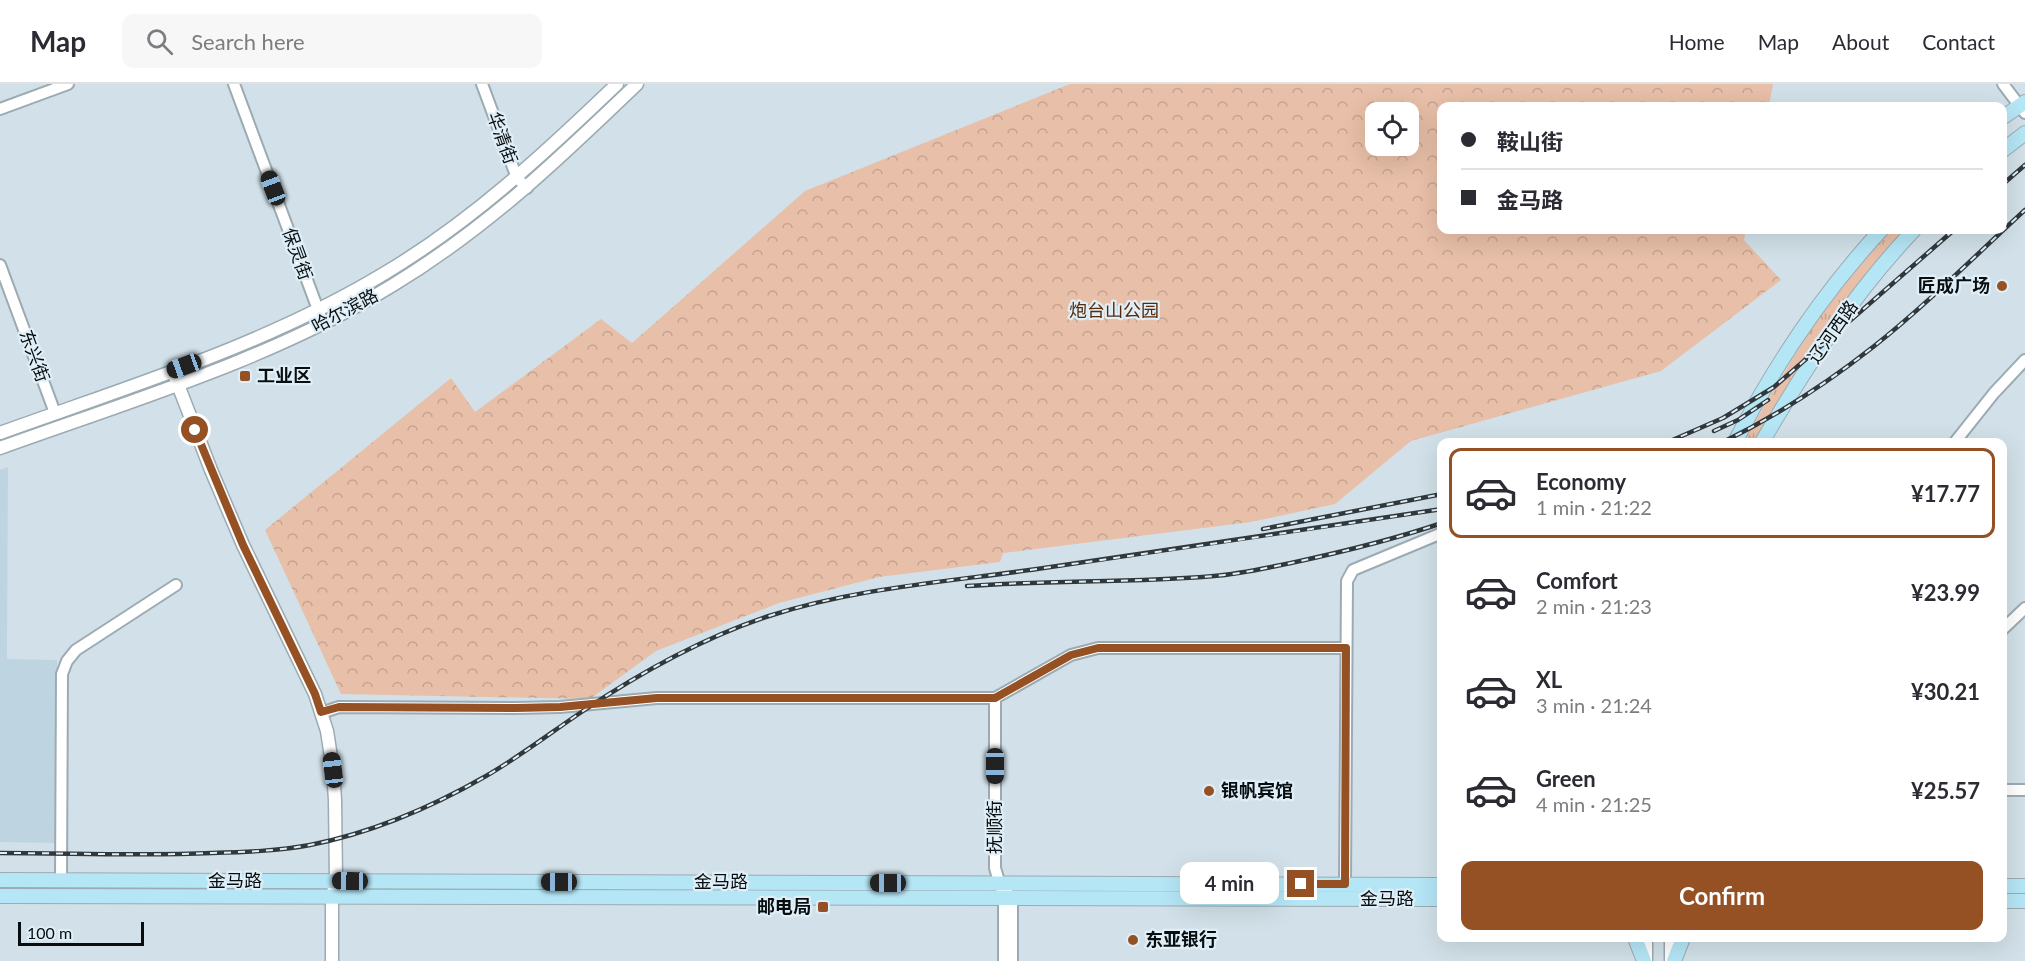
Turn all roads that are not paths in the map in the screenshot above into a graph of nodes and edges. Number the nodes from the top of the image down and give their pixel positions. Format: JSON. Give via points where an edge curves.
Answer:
{"nodes":[{"id":1,"x":68,"y":84,"type":"edge"},
{"id":2,"x":234,"y":84,"type":"edge"},
{"id":3,"x":482,"y":84,"type":"edge"},
{"id":4,"x":617,"y":84,"type":"edge"},
{"id":5,"x":637,"y":84,"type":"edge"},
{"id":6,"x":2003,"y":84,"type":"edge"},
{"id":7,"x":2023,"y":107,"type":"edge"},
{"id":8,"x":0,"y":109,"type":"edge"},
{"id":9,"x":2007,"y":115,"type":"edge"},
{"id":10,"x":2025,"y":133,"type":"edge"},
{"id":11,"x":2007,"y":148,"type":"edge"},
{"id":12,"x":517,"y":178,"type":"junction"},
{"id":13,"x":527,"y":188,"type":"junction"},
{"id":14,"x":1877,"y":234,"type":"edge"},
{"id":15,"x":1910,"y":234,"type":"edge"},
{"id":16,"x":0,"y":265,"type":"edge"},
{"id":17,"x":318,"y":309,"type":"junction"},
{"id":18,"x":323,"y":323,"type":"junction"},
{"id":19,"x":2025,"y":360,"type":"edge"},
{"id":20,"x":172,"y":370,"type":"junction"},
{"id":21,"x":177,"y":383,"type":"junction"},
{"id":22,"x":55,"y":413,"type":"junction"},
{"id":23,"x":0,"y":433,"type":"edge"},
{"id":24,"x":1737,"y":438,"type":"edge"},
{"id":25,"x":1764,"y":438,"type":"edge"},
{"id":26,"x":1958,"y":438,"type":"edge"},
{"id":27,"x":0,"y":448,"type":"edge"},
{"id":28,"x":1437,"y":535,"type":"edge"},
{"id":29,"x":177,"y":585,"type":"dead end"},
{"id":30,"x":2025,"y":608,"type":"edge"},
{"id":31,"x":2007,"y":625,"type":"edge"},
{"id":32,"x":1346,"y":648,"type":"junction"},
{"id":33,"x":995,"y":698,"type":"junction"},
{"id":34,"x":321,"y":712,"type":"junction"},
{"id":35,"x":2007,"y":790,"type":"edge"},
{"id":36,"x":2025,"y":790,"type":"edge"},
{"id":37,"x":0,"y":880,"type":"edge"},
{"id":38,"x":61,"y":881,"type":"junction"},
{"id":39,"x":336,"y":881,"type":"junction"},
{"id":40,"x":1000,"y":883,"type":"junction"},
{"id":41,"x":1345,"y":884,"type":"junction"},
{"id":42,"x":1437,"y":885,"type":"edge"},
{"id":43,"x":2007,"y":886,"type":"edge"},
{"id":44,"x":2025,"y":886,"type":"edge"},
{"id":45,"x":0,"y":896,"type":"edge"},
{"id":46,"x":336,"y":897,"type":"junction"},
{"id":47,"x":1008,"y":898,"type":"junction"},
{"id":48,"x":1437,"y":899,"type":"edge"},
{"id":49,"x":2007,"y":901,"type":"edge"},
{"id":50,"x":2025,"y":901,"type":"edge"},
{"id":51,"x":1637,"y":942,"type":"edge"},
{"id":52,"x":1646,"y":942,"type":"edge"},
{"id":53,"x":1671,"y":942,"type":"edge"},
{"id":54,"x":1681,"y":942,"type":"edge"},
{"id":55,"x":332,"y":961,"type":"edge"},
{"id":56,"x":340,"y":961,"type":"edge"},
{"id":57,"x":1004,"y":961,"type":"edge"},
{"id":58,"x":1012,"y":961,"type":"edge"},
{"id":59,"x":1645,"y":961,"type":"edge"},
{"id":60,"x":1672,"y":961,"type":"edge"}],
"edges":[{"from":1,"to":8,"type":"street"},
{"from":2,"to":17,"type":"street","name":"保灵街"},
{"from":3,"to":12,"type":"street","name":"华清街"},
{"from":4,"to":12,"type":"street","name":"哈尔滨路"},
{"from":5,"to":13,"type":"street","name":"哈尔滨路"},
{"from":6,"to":7,"type":"street"},
{"from":7,"to":9,"type":"main road"},
{"from":10,"to":11,"type":"main road"},
{"from":12,"to":13,"type":"street","name":"华清街"},
{"from":12,"to":17,"type":"street","name":"哈尔滨路","via":[[386,273]]},
{"from":13,"to":18,"type":"street","name":"哈尔滨路","via":[[441,254]]},
{"from":14,"to":24,"type":"main road","name":"辽河西路","via":[[1803,327]]},
{"from":15,"to":25,"type":"main road","name":"辽河西路","via":[[1847,310]]},
{"from":16,"to":22,"type":"street","name":"东兴街"},
{"from":17,"to":18,"type":"street","name":"保灵街"},
{"from":17,"to":20,"type":"street","name":"哈尔滨路","via":[[233,348]]},
{"from":18,"to":21,"type":"street","name":"哈尔滨路","via":[[247,358]]},
{"from":19,"to":26,"type":"street"},
{"from":20,"to":21,"type":"street"},
{"from":20,"to":22,"type":"street","name":"哈尔滨路"},
{"from":21,"to":27,"type":"street","name":"哈尔滨路"},
{"from":21,"to":34,"type":"street","via":[[243,545]]},
{"from":22,"to":23,"type":"street","name":"哈尔滨路"},
{"from":28,"to":32,"type":"street","via":[[1353,570],[1347,581]]},
{"from":29,"to":38,"type":"street","via":[[76,650],[67,661],[62,674]]},
{"from":30,"to":31,"type":"street"},
{"from":32,"to":33,"type":"street","via":[[1098,648],[1071,655]]},
{"from":32,"to":41,"type":"street"},
{"from":33,"to":34,"type":"street","via":[[657,698],[560,707],[339,707]]},
{"from":33,"to":40,"type":"street","name":"抚顺街","via":[[995,868]]},
{"from":34,"to":39,"type":"street","via":[[333,770]]},
{"from":35,"to":36,"type":"street"},
{"from":37,"to":38,"type":"main road","name":"金马路"},
{"from":38,"to":39,"type":"main road","name":"金马路"},
{"from":39,"to":40,"type":"main road","name":"金马路"},
{"from":39,"to":46,"type":"street"},
{"from":40,"to":41,"type":"main road","name":"金马路"},
{"from":40,"to":47,"type":"street","name":"抚顺街"},
{"from":41,"to":42,"type":"main road","name":"金马路"},
{"from":43,"to":44,"type":"main road"},
{"from":45,"to":46,"type":"main road","name":"金马路"},
{"from":46,"to":47,"type":"main road","name":"金马路"},
{"from":46,"to":55,"type":"street"},
{"from":46,"to":56,"type":"street"},
{"from":47,"to":48,"type":"main road","name":"金马路"},
{"from":47,"to":57,"type":"street","name":"抚顺街"},
{"from":47,"to":58,"type":"street","name":"抚顺街"},
{"from":49,"to":50,"type":"main road"},
{"from":51,"to":59,"type":"main road"},
{"from":52,"to":59,"type":"street"},
{"from":53,"to":60,"type":"street"},
{"from":54,"to":60,"type":"main road"}]}
